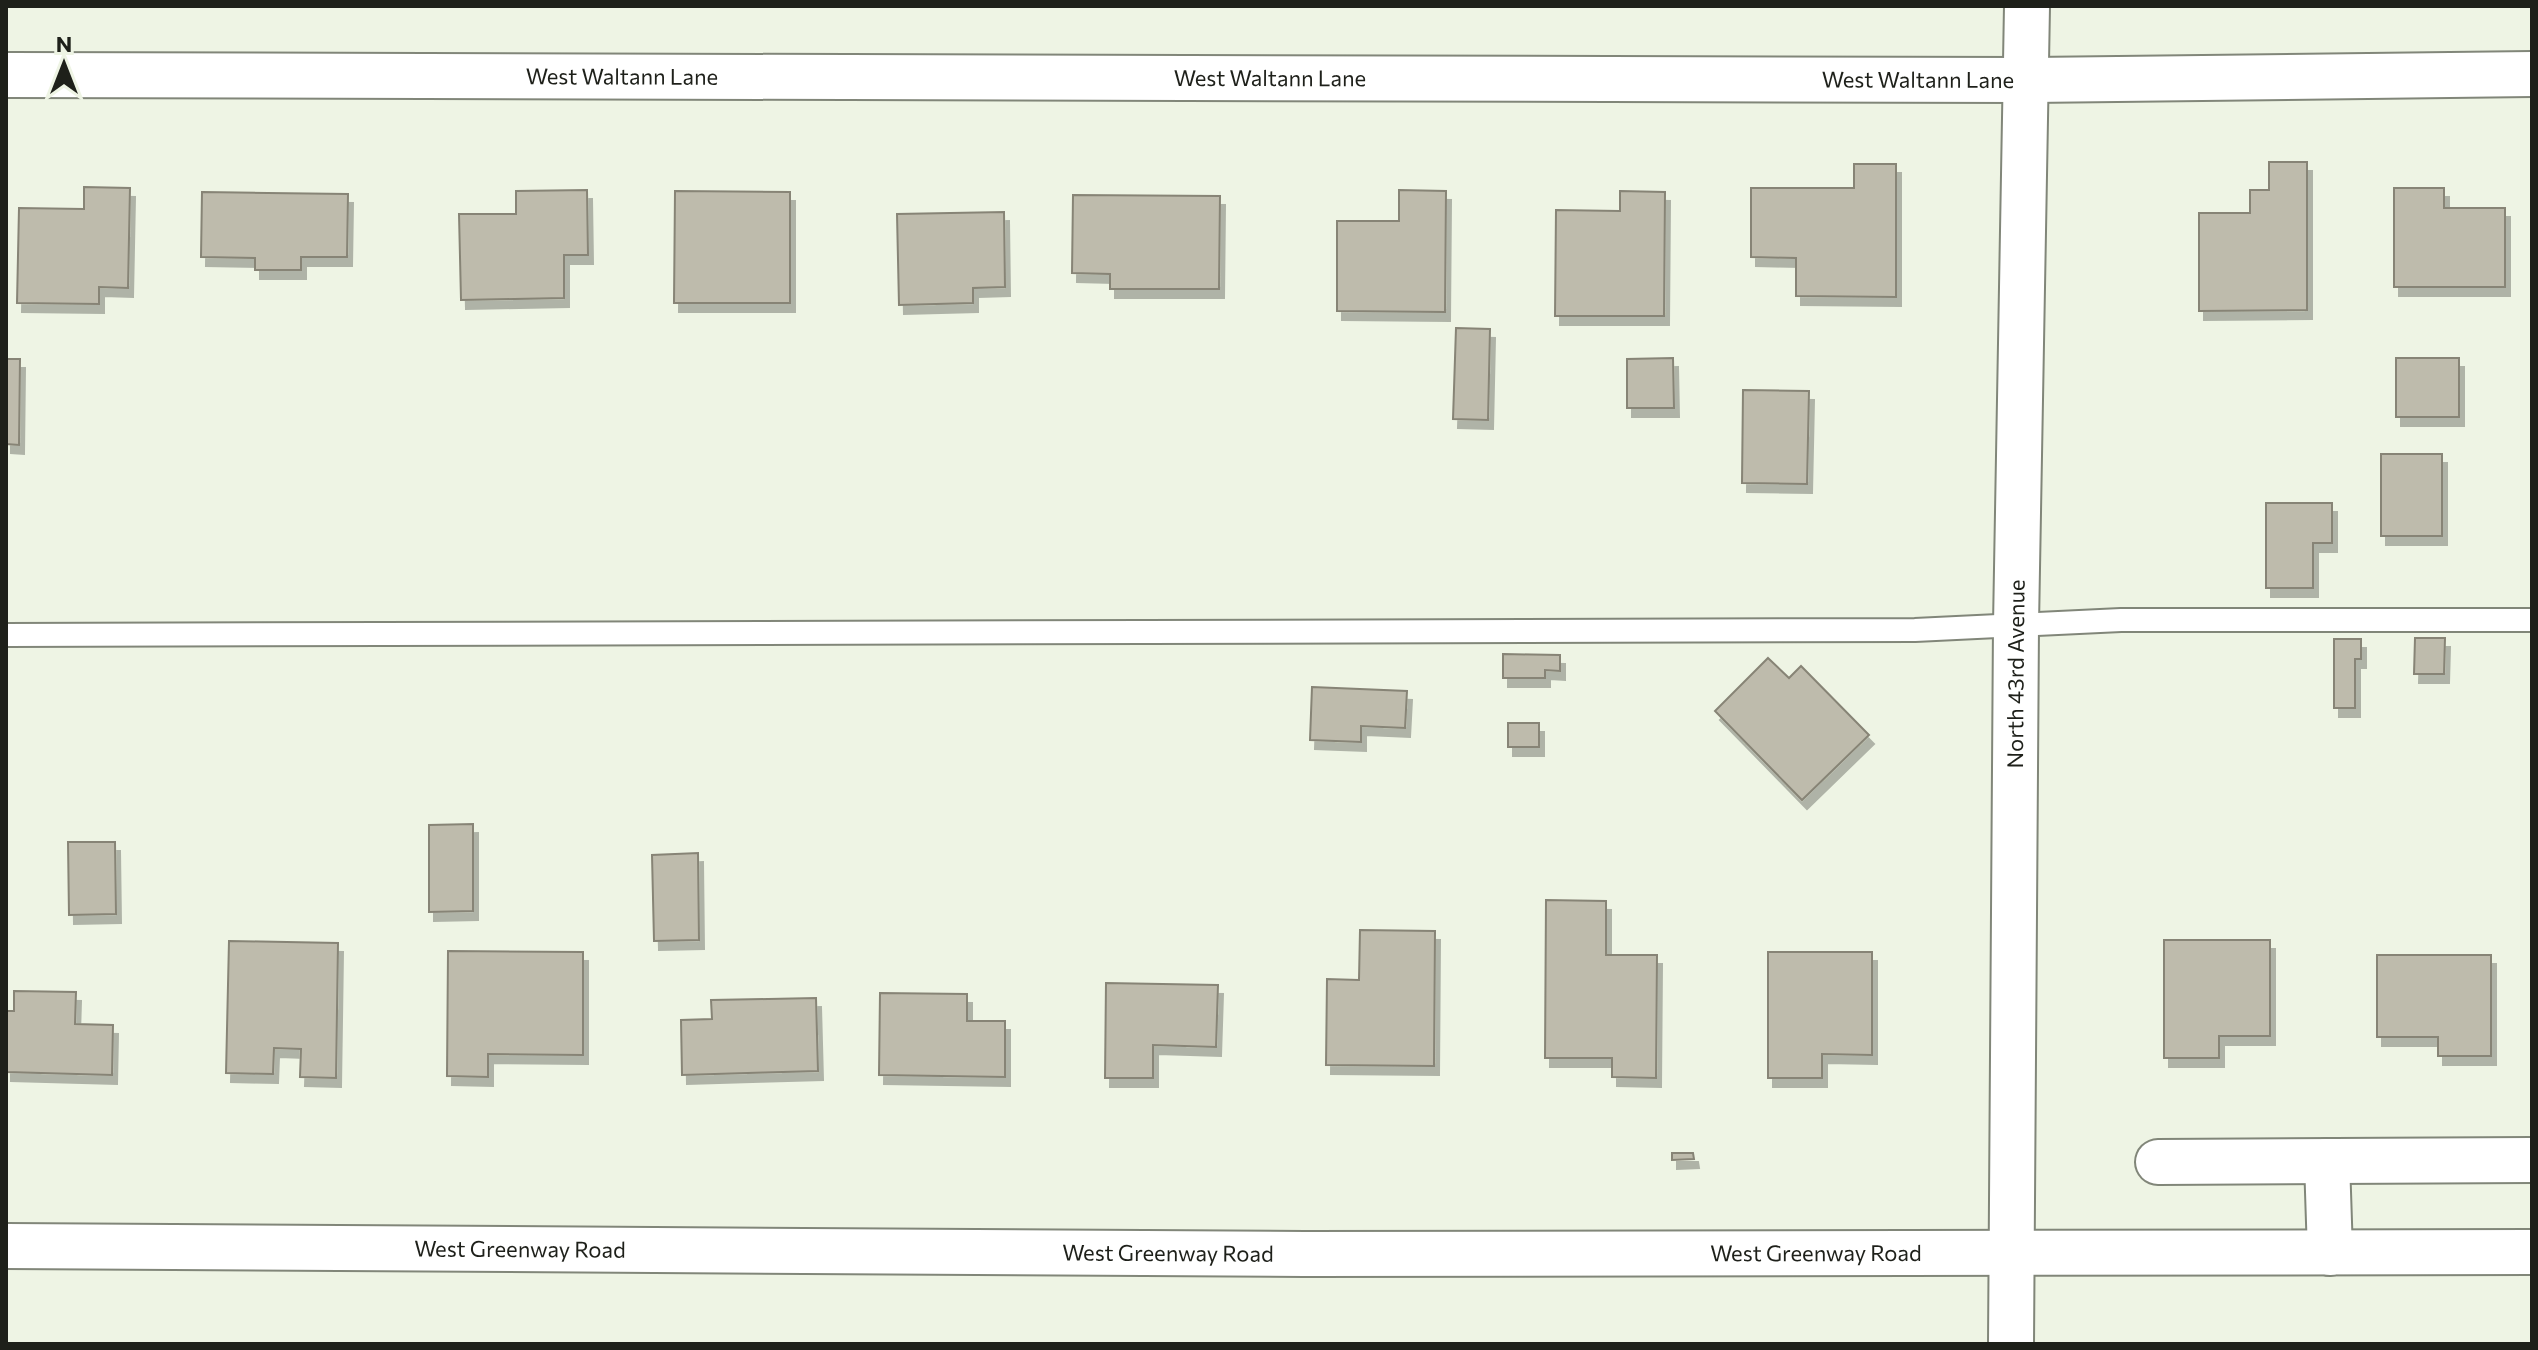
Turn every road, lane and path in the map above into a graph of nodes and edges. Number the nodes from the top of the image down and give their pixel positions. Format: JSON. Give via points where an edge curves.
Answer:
{"nodes":[{"id":1,"x":2027,"y":6,"type":"edge"},
{"id":2,"x":2532,"y":74,"type":"edge"},
{"id":3,"x":6,"y":75,"type":"edge"},
{"id":4,"x":2026,"y":80,"type":"junction"},
{"id":5,"x":2532,"y":620,"type":"edge"},
{"id":6,"x":2016,"y":625,"type":"junction"},
{"id":7,"x":6,"y":635,"type":"edge"},
{"id":8,"x":2532,"y":1160,"type":"edge"},
{"id":9,"x":2327,"y":1161,"type":"junction"},
{"id":10,"x":2158,"y":1162,"type":"dead end"},
{"id":11,"x":6,"y":1246,"type":"edge"},
{"id":12,"x":2532,"y":1252,"type":"edge"},
{"id":13,"x":2330,"y":1253,"type":"junction"},
{"id":14,"x":2011,"y":1254,"type":"junction"},
{"id":15,"x":2011,"y":1344,"type":"edge"}],
"edges":[{"from":1,"to":4,"type":"main road","name":"North 43rd Avenue"},
{"from":2,"to":4,"type":"main road","name":"West Waltann Lane"},
{"from":3,"to":4,"type":"main road","name":"West Waltann Lane"},
{"from":4,"to":6,"type":"main road","name":"North 43rd Avenue"},
{"from":5,"to":6,"type":"lane"},
{"from":6,"to":7,"type":"lane","via":[[1915,630]]},
{"from":6,"to":14,"type":"main road","name":"North 43rd Avenue"},
{"from":8,"to":9,"type":"main road"},
{"from":9,"to":10,"type":"main road"},
{"from":9,"to":13,"type":"main road"},
{"from":11,"to":14,"type":"main road","name":"West Greenway Road"},
{"from":12,"to":13,"type":"main road","name":"West Greenway Road"},
{"from":13,"to":14,"type":"main road","name":"West Greenway Road"},
{"from":14,"to":15,"type":"main road","name":"North 43rd Avenue"}]}
